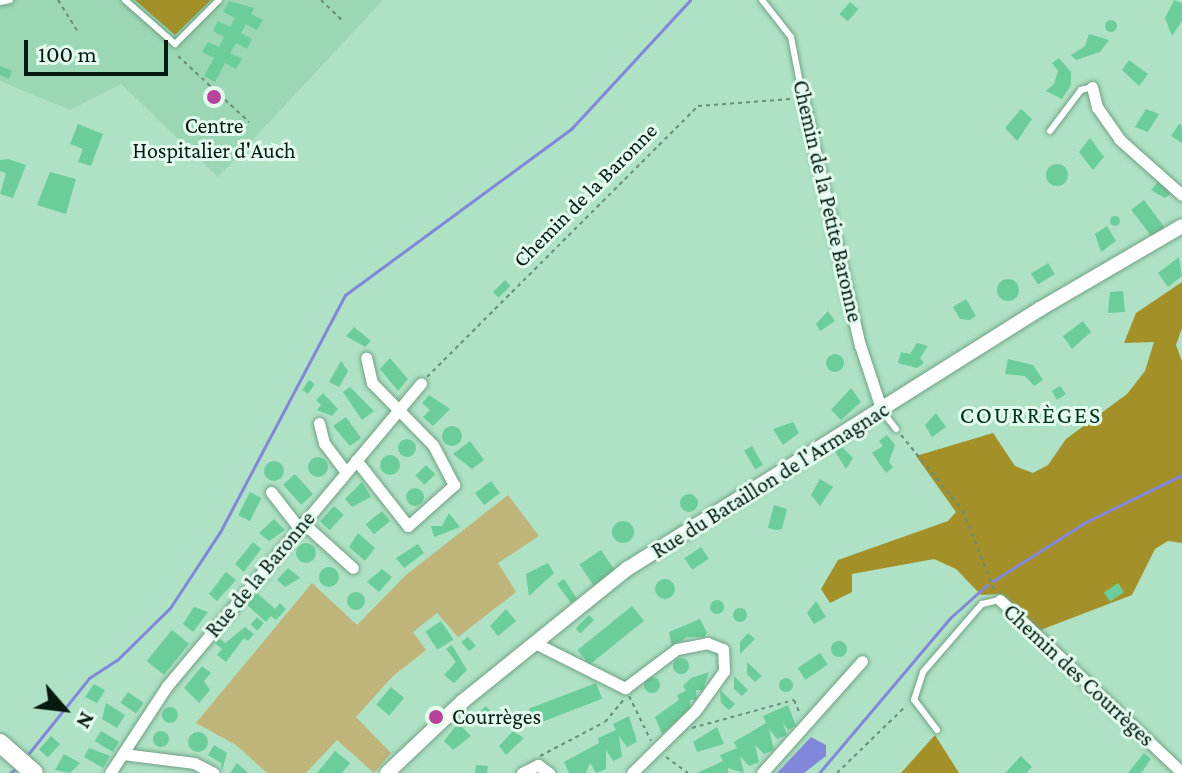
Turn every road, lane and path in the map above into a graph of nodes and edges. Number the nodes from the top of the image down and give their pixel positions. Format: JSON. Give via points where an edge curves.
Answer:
{"nodes":[{"id":1,"x":10,"y":0,"type":"edge"},
{"id":2,"x":58,"y":0,"type":"edge"},
{"id":3,"x":125,"y":0,"type":"edge"},
{"id":4,"x":219,"y":0,"type":"edge"},
{"id":5,"x":321,"y":0,"type":"edge"},
{"id":6,"x":762,"y":0,"type":"edge"},
{"id":7,"x":0,"y":2,"type":"edge"},
{"id":8,"x":343,"y":21,"type":"dead end"},
{"id":9,"x":77,"y":31,"type":"dead end"},
{"id":10,"x":178,"y":56,"type":"dead end"},
{"id":11,"x":1092,"y":87,"type":"joint"},
{"id":12,"x":803,"y":99,"type":"junction"},
{"id":13,"x":249,"y":122,"type":"dead end"},
{"id":14,"x":1050,"y":131,"type":"dead end"},
{"id":15,"x":1182,"y":195,"type":"edge"},
{"id":16,"x":1182,"y":226,"type":"edge"},
{"id":17,"x":366,"y":358,"type":"dead end"},
{"id":18,"x":421,"y":383,"type":"joint"},
{"id":19,"x":882,"y":411,"type":"junction"},
{"id":20,"x":396,"y":412,"type":"junction"},
{"id":21,"x":319,"y":423,"type":"dead end"},
{"id":22,"x":896,"y":429,"type":"joint"},
{"id":23,"x":356,"y":460,"type":"junction"},
{"id":24,"x":346,"y":472,"type":"junction"},
{"id":25,"x":271,"y":492,"type":"dead end"},
{"id":26,"x":301,"y":526,"type":"junction"},
{"id":27,"x":353,"y":568,"type":"dead end"},
{"id":28,"x":1000,"y":600,"type":"junction"},
{"id":29,"x":535,"y":643,"type":"junction"},
{"id":30,"x":862,"y":661,"type":"dead end"},
{"id":31,"x":627,"y":691,"type":"junction"},
{"id":32,"x":914,"y":700,"type":"junction"},
{"id":33,"x":683,"y":725,"type":"junction"},
{"id":34,"x":806,"y":725,"type":"junction"},
{"id":35,"x":937,"y":730,"type":"dead end"},
{"id":36,"x":0,"y":743,"type":"edge"},
{"id":37,"x":654,"y":748,"type":"junction"},
{"id":38,"x":123,"y":754,"type":"junction"},
{"id":39,"x":538,"y":765,"type":"junction"},
{"id":40,"x":28,"y":768,"type":"edge"},
{"id":41,"x":110,"y":773,"type":"edge"},
{"id":42,"x":214,"y":773,"type":"edge"},
{"id":43,"x":387,"y":773,"type":"edge"},
{"id":44,"x":522,"y":773,"type":"edge"},
{"id":45,"x":549,"y":773,"type":"edge"},
{"id":46,"x":632,"y":773,"type":"edge"},
{"id":47,"x":688,"y":773,"type":"edge"},
{"id":48,"x":762,"y":773,"type":"edge"},
{"id":49,"x":837,"y":773,"type":"edge"},
{"id":50,"x":1182,"y":773,"type":"edge"}],
"edges":[{"from":1,"to":7,"type":"lane"},
{"from":2,"to":9,"type":"path"},
{"from":3,"to":4,"type":"lane","via":[[175,44]]},
{"from":5,"to":8,"type":"path"},
{"from":6,"to":12,"type":"lane","name":"Chemin de la Petite Baronne","via":[[791,37]]},
{"from":10,"to":13,"type":"path"},
{"from":11,"to":14,"type":"lane","via":[[1081,90]]},
{"from":11,"to":15,"type":"street","via":[[1097,107],[1119,139]]},
{"from":12,"to":18,"type":"path","name":"Chemin de la Baronne","via":[[698,106]]},
{"from":12,"to":19,"type":"street","name":"Chemin de la Petite Baronne","via":[[860,345]]},
{"from":16,"to":19,"type":"street","name":"Rue du Bataillon de l'Armagnac"},
{"from":17,"to":20,"type":"street","via":[[372,383]]},
{"from":18,"to":20,"type":"street","name":"Rue de la Baronne"},
{"from":19,"to":22,"type":"lane"},
{"from":19,"to":29,"type":"street","name":"Rue du Bataillon de l'Armagnac","via":[[627,569]]},
{"from":20,"to":23,"type":"street","name":"Rue de la Baronne"},
{"from":20,"to":23,"type":"street","via":[[433,445],[454,485],[408,526]]},
{"from":21,"to":24,"type":"street","via":[[324,443]]},
{"from":22,"to":28,"type":"path","name":"Chemin des Courrèges","via":[[963,511]]},
{"from":23,"to":24,"type":"street","name":"Rue de la Baronne"},
{"from":24,"to":26,"type":"street","name":"Rue de la Baronne"},
{"from":25,"to":26,"type":"street"},
{"from":26,"to":27,"type":"street"},
{"from":26,"to":38,"type":"street","name":"Rue de la Baronne","via":[[167,686]]},
{"from":28,"to":32,"type":"lane","via":[[982,604],[930,664]]},
{"from":28,"to":50,"type":"street","name":"Chemin des Courrèges"},
{"from":29,"to":31,"type":"street"},
{"from":29,"to":43,"type":"street","name":"Rue du Bataillon de l'Armagnac"},
{"from":30,"to":34,"type":"street"},
{"from":31,"to":33,"type":"street","via":[[677,649],[717,644],[727,663]]},
{"from":31,"to":37,"type":"path"},
{"from":31,"to":39,"type":"path","via":[[605,722],[546,750]]},
{"from":32,"to":35,"type":"lane"},
{"from":32,"to":49,"type":"path"},
{"from":33,"to":34,"type":"path","via":[[694,728],[794,700]]},
{"from":33,"to":37,"type":"street"},
{"from":34,"to":48,"type":"street"},
{"from":36,"to":40,"type":"main road"},
{"from":37,"to":46,"type":"street"},
{"from":37,"to":47,"type":"path"},
{"from":38,"to":41,"type":"street","name":"Rue de la Baronne"},
{"from":38,"to":42,"type":"street","via":[[194,763]]},
{"from":39,"to":44,"type":"street"},
{"from":39,"to":45,"type":"street"}]}
